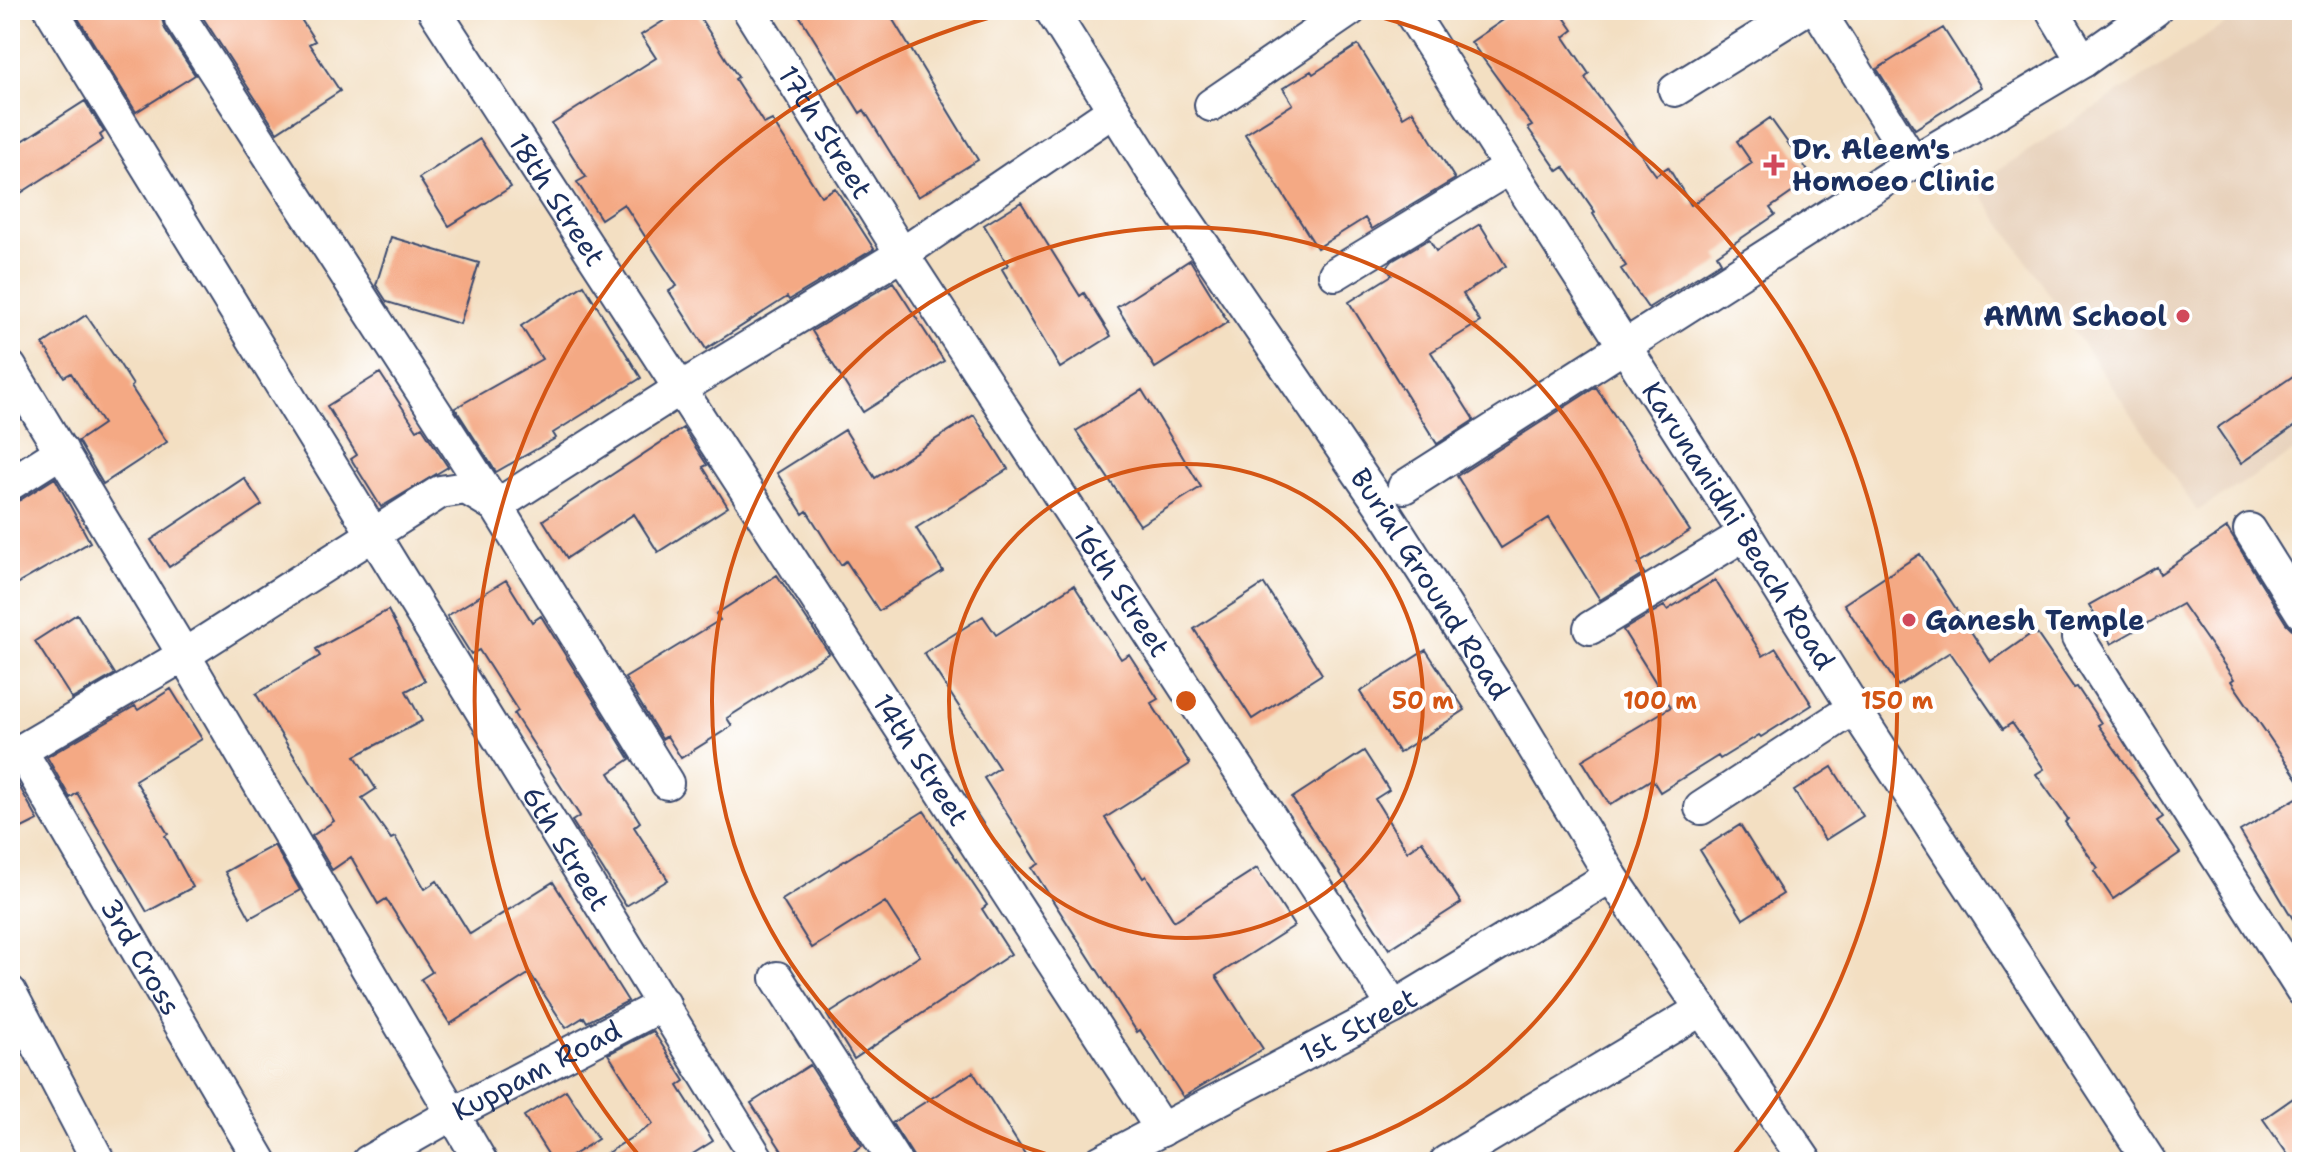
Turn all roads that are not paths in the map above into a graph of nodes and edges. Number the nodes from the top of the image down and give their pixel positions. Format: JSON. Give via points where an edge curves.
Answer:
{"nodes":[{"id":1,"x":51,"y":10,"type":"edge"},
{"id":2,"x":434,"y":10,"type":"edge"},
{"id":3,"x":749,"y":10,"type":"edge"},
{"id":4,"x":1051,"y":10,"type":"edge"},
{"id":5,"x":1350,"y":10,"type":"edge"},
{"id":6,"x":1804,"y":10,"type":"edge"},
{"id":7,"x":1818,"y":10,"type":"edge"},
{"id":8,"x":2052,"y":10,"type":"edge"},
{"id":9,"x":2155,"y":10,"type":"edge"},
{"id":10,"x":1422,"y":15,"type":"edge"},
{"id":11,"x":181,"y":19,"type":"dead end"},
{"id":12,"x":2083,"y":61,"type":"junction"},
{"id":13,"x":1675,"y":90,"type":"dead end"},
{"id":14,"x":1211,"y":105,"type":"dead end"},
{"id":15,"x":1114,"y":110,"type":"junction"},
{"id":16,"x":1913,"y":162,"type":"junction"},
{"id":17,"x":1509,"y":168,"type":"junction"},
{"id":18,"x":902,"y":254,"type":"junction"},
{"id":19,"x":1335,"y":274,"type":"dead end"},
{"id":20,"x":1624,"y":349,"type":"junction"},
{"id":21,"x":10,"y":367,"type":"edge"},
{"id":22,"x":681,"y":388,"type":"junction"},
{"id":23,"x":62,"y":451,"type":"junction"},
{"id":24,"x":10,"y":484,"type":"edge"},
{"id":25,"x":1404,"y":487,"type":"dead end"},
{"id":26,"x":496,"y":506,"type":"junction"},
{"id":27,"x":2250,"y":530,"type":"dead end"},
{"id":28,"x":374,"y":534,"type":"junction"},
{"id":29,"x":1745,"y":534,"type":"junction"},
{"id":30,"x":2302,"y":613,"type":"edge"},
{"id":31,"x":1590,"y":628,"type":"dead end"},
{"id":32,"x":2078,"y":638,"type":"dead end"},
{"id":33,"x":184,"y":655,"type":"junction"},
{"id":34,"x":1854,"y":708,"type":"junction"},
{"id":35,"x":16,"y":754,"type":"edge"},
{"id":36,"x":667,"y":783,"type":"dead end"},
{"id":37,"x":1701,"y":808,"type":"dead end"},
{"id":38,"x":1611,"y":876,"type":"junction"},
{"id":39,"x":777,"y":978,"type":"dead end"},
{"id":40,"x":2302,"y":990,"type":"edge"},
{"id":41,"x":10,"y":992,"type":"edge"},
{"id":42,"x":664,"y":1004,"type":"junction"},
{"id":43,"x":1394,"y":1007,"type":"junction"},
{"id":44,"x":1702,"y":1009,"type":"junction"},
{"id":45,"x":452,"y":1114,"type":"junction"},
{"id":46,"x":1162,"y":1130,"type":"junction"},
{"id":47,"x":99,"y":1162,"type":"edge"},
{"id":48,"x":261,"y":1162,"type":"edge"},
{"id":49,"x":368,"y":1162,"type":"edge"},
{"id":50,"x":481,"y":1162,"type":"edge"},
{"id":51,"x":759,"y":1162,"type":"edge"},
{"id":52,"x":895,"y":1162,"type":"edge"},
{"id":53,"x":1100,"y":1162,"type":"edge"},
{"id":54,"x":1446,"y":1162,"type":"edge"},
{"id":55,"x":1806,"y":1162,"type":"edge"},
{"id":56,"x":2150,"y":1162,"type":"edge"}],
"edges":[{"from":1,"to":28,"type":"street","name":"6th Street"},
{"from":2,"to":22,"type":"street","name":"18th Street"},
{"from":3,"to":18,"type":"street","name":"17th Street"},
{"from":4,"to":15,"type":"street","name":"Burial Ground Road"},
{"from":5,"to":14,"type":"street"},
{"from":6,"to":13,"type":"street"},
{"from":7,"to":16,"type":"street"},
{"from":8,"to":12,"type":"street"},
{"from":9,"to":12,"type":"street"},
{"from":10,"to":17,"type":"street","name":"Karunanidhi Beach Road"},
{"from":11,"to":26,"type":"street"},
{"from":12,"to":16,"type":"street"},
{"from":15,"to":18,"type":"street"},
{"from":15,"to":38,"type":"street","name":"Burial Ground Road","via":[[1380,504]]},
{"from":16,"to":20,"type":"street"},
{"from":17,"to":19,"type":"street"},
{"from":17,"to":20,"type":"street","name":"Karunanidhi Beach Road"},
{"from":18,"to":22,"type":"street"},
{"from":18,"to":43,"type":"street","name":"16th Street"},
{"from":20,"to":25,"type":"street"},
{"from":20,"to":29,"type":"street","name":"Karunanidhi Beach Road"},
{"from":21,"to":23,"type":"street"},
{"from":22,"to":26,"type":"street"},
{"from":22,"to":46,"type":"street","name":"14th Street"},
{"from":23,"to":24,"type":"street"},
{"from":23,"to":33,"type":"street"},
{"from":26,"to":28,"type":"street","via":[[466,488],[453,488]]},
{"from":26,"to":36,"type":"street"},
{"from":27,"to":30,"type":"street"},
{"from":28,"to":33,"type":"street"},
{"from":28,"to":42,"type":"street","name":"6th Street"},
{"from":29,"to":31,"type":"street"},
{"from":29,"to":34,"type":"street","name":"Karunanidhi Beach Road"},
{"from":32,"to":40,"type":"street"},
{"from":33,"to":35,"type":"street"},
{"from":33,"to":45,"type":"street"},
{"from":34,"to":37,"type":"street"},
{"from":34,"to":56,"type":"street","name":"Karunanidhi Beach Road"},
{"from":35,"to":48,"type":"street","name":"3rd Cross"},
{"from":38,"to":43,"type":"street","name":"1st Street"},
{"from":38,"to":44,"type":"street","name":"Burial Ground Road"},
{"from":39,"to":52,"type":"street"},
{"from":41,"to":47,"type":"street"},
{"from":42,"to":45,"type":"street","name":"Kuppam Road"},
{"from":42,"to":51,"type":"street","name":"6th Street"},
{"from":43,"to":46,"type":"street","name":"1st Street"},
{"from":44,"to":54,"type":"street"},
{"from":44,"to":55,"type":"street","name":"Burial Ground Road"},
{"from":45,"to":49,"type":"street","name":"Kuppam Road"},
{"from":45,"to":50,"type":"street"},
{"from":46,"to":53,"type":"street","name":"1st Street"}]}
